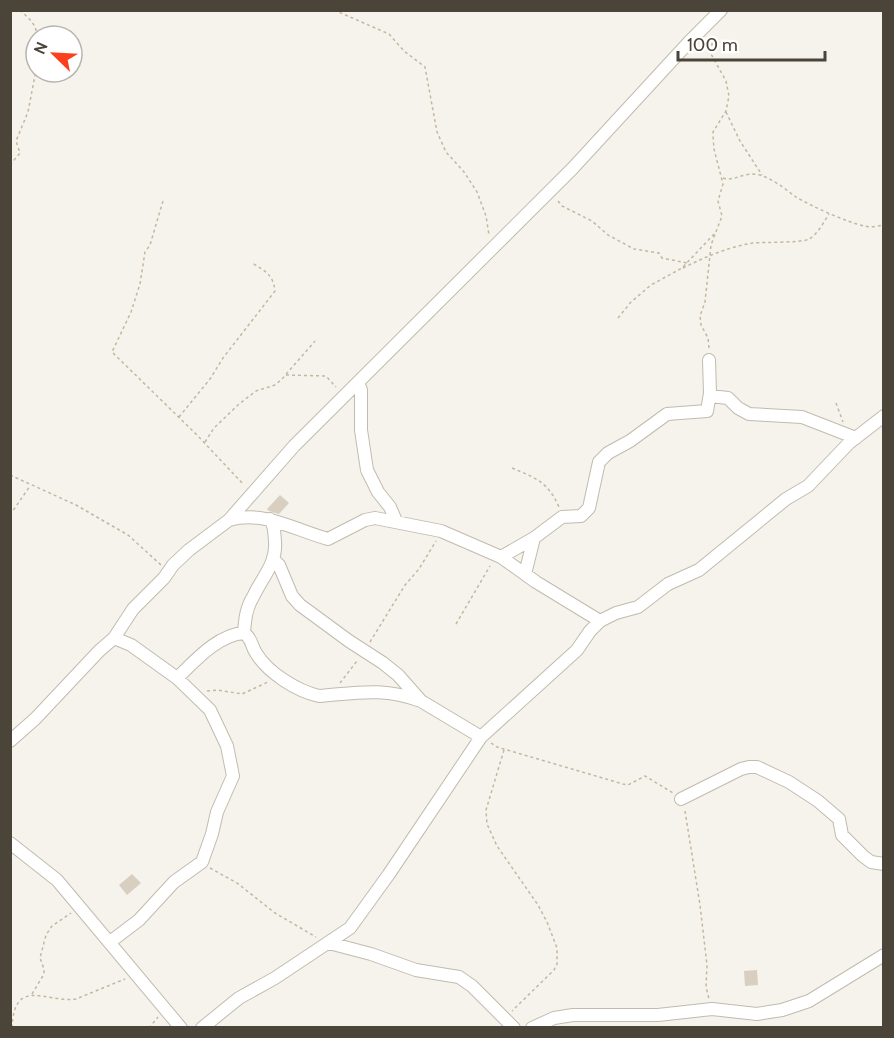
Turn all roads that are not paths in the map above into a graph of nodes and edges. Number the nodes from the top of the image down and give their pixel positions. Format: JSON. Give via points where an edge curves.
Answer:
{"nodes":[{"id":1,"x":721,"y":10,"type":"edge"},
{"id":2,"x":709,"y":360,"type":"road end"},
{"id":3,"x":358,"y":382,"type":"junction"},
{"id":4,"x":710,"y":396,"type":"junction"},
{"id":5,"x":884,"y":416,"type":"edge"},
{"id":6,"x":856,"y":438,"type":"junction"},
{"id":7,"x":270,"y":519,"type":"junction"},
{"id":8,"x":229,"y":520,"type":"junction"},
{"id":9,"x":396,"y":521,"type":"junction"},
{"id":10,"x":534,"y":538,"type":"junction"},
{"id":11,"x":499,"y":556,"type":"junction"},
{"id":12,"x":274,"y":560,"type":"junction"},
{"id":13,"x":525,"y":574,"type":"junction"},
{"id":14,"x":600,"y":621,"type":"junction"},
{"id":15,"x":244,"y":633,"type":"junction"},
{"id":16,"x":114,"y":638,"type":"junction"},
{"id":17,"x":177,"y":678,"type":"junction"},
{"id":18,"x":421,"y":701,"type":"junction"},
{"id":19,"x":483,"y":734,"type":"junction"},
{"id":20,"x":10,"y":741,"type":"edge"},
{"id":21,"x":681,"y":799,"type":"road end"},
{"id":22,"x":10,"y":843,"type":"edge"},
{"id":23,"x":884,"y":864,"type":"edge"},
{"id":24,"x":110,"y":942,"type":"junction"},
{"id":25,"x":329,"y":943,"type":"junction"},
{"id":26,"x":884,"y":955,"type":"edge"},
{"id":27,"x":757,"y":1014,"type":"junction"},
{"id":28,"x":181,"y":1028,"type":"edge"},
{"id":29,"x":202,"y":1028,"type":"edge"},
{"id":30,"x":514,"y":1028,"type":"edge"},
{"id":31,"x":532,"y":1028,"type":"edge"},
{"id":32,"x":761,"y":1028,"type":"edge"}],
"edges":[{"from":1,"to":3,"type":"street","via":[[552,189]]},
{"from":2,"to":4,"type":"street"},
{"from":3,"to":8,"type":"street","via":[[294,446]]},
{"from":3,"to":9,"type":"street","via":[[367,470]]},
{"from":4,"to":6,"type":"street","via":[[728,398],[749,414],[802,417]]},
{"from":4,"to":10,"type":"street","via":[[707,411],[667,414],[608,453],[599,462],[589,508],[581,516],[562,517]]},
{"from":5,"to":6,"type":"street"},
{"from":6,"to":14,"type":"street","via":[[808,486],[786,499],[699,570],[668,584],[638,606]]},
{"from":7,"to":8,"type":"street","via":[[251,516]]},
{"from":7,"to":9,"type":"street","via":[[328,539],[371,518]]},
{"from":7,"to":12,"type":"street","via":[[274,525]]},
{"from":8,"to":16,"type":"street","via":[[189,550],[133,609]]},
{"from":9,"to":11,"type":"street","via":[[441,531]]},
{"from":10,"to":11,"type":"street"},
{"from":10,"to":13,"type":"street"},
{"from":11,"to":13,"type":"street"},
{"from":12,"to":15,"type":"street","via":[[252,597]]},
{"from":12,"to":18,"type":"street","via":[[296,600],[398,675]]},
{"from":13,"to":14,"type":"street"},
{"from":14,"to":19,"type":"street","via":[[577,650]]},
{"from":15,"to":17,"type":"street","via":[[212,647]]},
{"from":15,"to":18,"type":"street","via":[[262,662],[310,694],[375,691]]},
{"from":16,"to":17,"type":"street","via":[[131,645]]},
{"from":16,"to":20,"type":"street"},
{"from":17,"to":24,"type":"street","via":[[216,718],[233,776],[201,862]]},
{"from":18,"to":19,"type":"street"},
{"from":19,"to":25,"type":"street","via":[[357,920]]},
{"from":21,"to":23,"type":"street","via":[[741,769],[756,767],[818,801],[839,819],[842,835],[863,856]]},
{"from":22,"to":24,"type":"street","via":[[57,880]]},
{"from":24,"to":28,"type":"street"},
{"from":25,"to":29,"type":"street","via":[[239,998]]},
{"from":25,"to":30,"type":"street","via":[[408,968],[459,977]]},
{"from":26,"to":27,"type":"street","via":[[809,1001]]},
{"from":27,"to":31,"type":"street","via":[[712,1009],[658,1015],[573,1015]]},
{"from":27,"to":32,"type":"street"}]}
